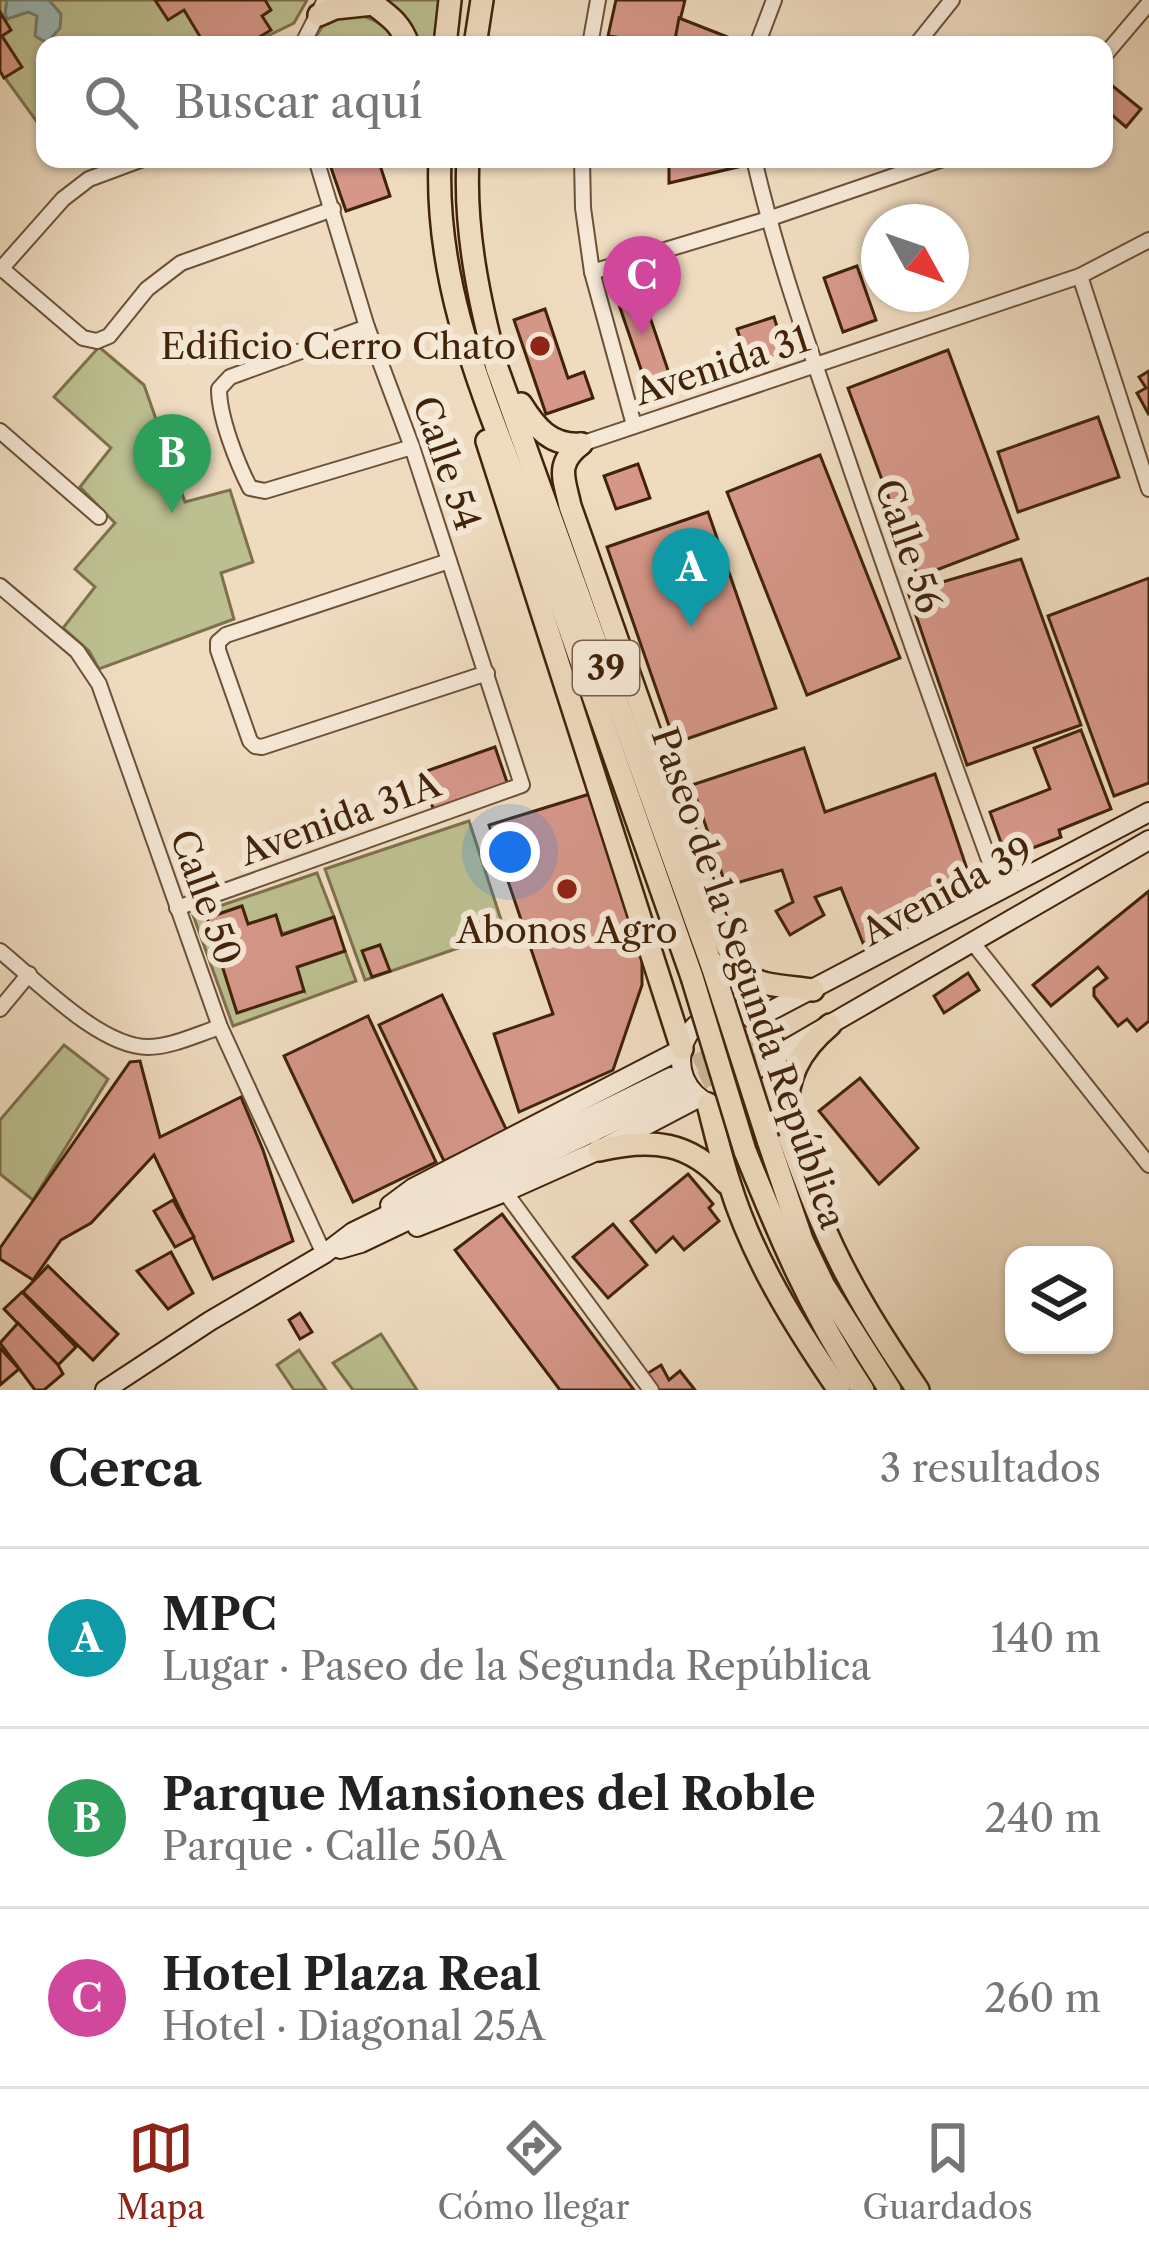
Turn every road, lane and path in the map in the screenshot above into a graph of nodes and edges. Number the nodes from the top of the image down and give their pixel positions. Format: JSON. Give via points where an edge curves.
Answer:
{"nodes":[{"id":1,"x":451,"y":0,"type":"edge"},
{"id":2,"x":482,"y":0,"type":"edge"},
{"id":3,"x":598,"y":0,"type":"edge"},
{"id":4,"x":775,"y":0,"type":"edge"},
{"id":5,"x":952,"y":0,"type":"edge"},
{"id":6,"x":371,"y":2,"type":"edge"},
{"id":7,"x":1149,"y":3,"type":"edge"},
{"id":8,"x":322,"y":7,"type":"edge"},
{"id":9,"x":307,"y":36,"type":"edge"},
{"id":10,"x":404,"y":36,"type":"edge"},
{"id":11,"x":447,"y":36,"type":"edge"},
{"id":12,"x":476,"y":36,"type":"edge"},
{"id":13,"x":592,"y":36,"type":"edge"},
{"id":14,"x":761,"y":36,"type":"edge"},
{"id":15,"x":923,"y":36,"type":"edge"},
{"id":16,"x":1113,"y":45,"type":"edge"},
{"id":17,"x":118,"y":168,"type":"edge"},
{"id":18,"x":319,"y":168,"type":"edge"},
{"id":19,"x":437,"y":168,"type":"edge"},
{"id":20,"x":467,"y":168,"type":"edge"},
{"id":21,"x":582,"y":168,"type":"edge"},
{"id":22,"x":756,"y":168,"type":"edge"},
{"id":23,"x":899,"y":168,"type":"edge"},
{"id":24,"x":333,"y":209,"type":"junction"},
{"id":25,"x":768,"y":219,"type":"junction"},
{"id":26,"x":1149,"y":240,"type":"edge"},
{"id":27,"x":1,"y":269,"type":"edge"},
{"id":28,"x":592,"y":272,"type":"junction"},
{"id":29,"x":1080,"y":276,"type":"junction"},
{"id":30,"x":368,"y":327,"type":"junction"},
{"id":31,"x":460,"y":329,"type":"junction"},
{"id":32,"x":816,"y":366,"type":"junction"},
{"id":33,"x":497,"y":368,"type":"junction"},
{"id":34,"x":514,"y":412,"type":"junction"},
{"id":35,"x":634,"y":425,"type":"junction"},
{"id":36,"x":0,"y":431,"type":"edge"},
{"id":37,"x":580,"y":444,"type":"junction"},
{"id":38,"x":412,"y":447,"type":"junction"},
{"id":39,"x":1149,"y":489,"type":"edge"},
{"id":40,"x":570,"y":506,"type":"junction"},
{"id":41,"x":99,"y":517,"type":"dead end"},
{"id":42,"x":449,"y":561,"type":"junction"},
{"id":43,"x":0,"y":586,"type":"edge"},
{"id":44,"x":488,"y":673,"type":"junction"},
{"id":45,"x":522,"y":785,"type":"joint"},
{"id":46,"x":1149,"y":816,"type":"edge"},
{"id":47,"x":1149,"y":830,"type":"edge"},
{"id":48,"x":1149,"y":840,"type":"edge"},
{"id":49,"x":1000,"y":890,"type":"junction"},
{"id":50,"x":177,"y":908,"type":"junction"},
{"id":51,"x":718,"y":926,"type":"junction"},
{"id":52,"x":973,"y":943,"type":"junction"},
{"id":53,"x":0,"y":951,"type":"edge"},
{"id":54,"x":703,"y":973,"type":"junction"},
{"id":55,"x":29,"y":974,"type":"junction"},
{"id":56,"x":813,"y":990,"type":"junction"},
{"id":57,"x":0,"y":1009,"type":"edge"},
{"id":58,"x":748,"y":1017,"type":"junction"},
{"id":59,"x":830,"y":1025,"type":"junction"},
{"id":60,"x":220,"y":1027,"type":"junction"},
{"id":61,"x":779,"y":1038,"type":"junction"},
{"id":62,"x":682,"y":1049,"type":"junction"},
{"id":63,"x":674,"y":1085,"type":"tunnel mouth"},
{"id":64,"x":770,"y":1086,"type":"junction"},
{"id":65,"x":703,"y":1101,"type":"junction"},
{"id":66,"x":779,"y":1139,"type":"junction"},
{"id":67,"x":599,"y":1150,"type":"junction"},
{"id":68,"x":1149,"y":1165,"type":"edge"},
{"id":69,"x":730,"y":1188,"type":"junction"},
{"id":70,"x":505,"y":1192,"type":"junction"},
{"id":71,"x":357,"y":1238,"type":"junction"},
{"id":72,"x":324,"y":1254,"type":"junction"},
{"id":73,"x":105,"y":1390,"type":"edge"},
{"id":74,"x":651,"y":1390,"type":"edge"},
{"id":75,"x":838,"y":1390,"type":"edge"},
{"id":76,"x":863,"y":1390,"type":"edge"},
{"id":77,"x":890,"y":1390,"type":"edge"},
{"id":78,"x":918,"y":1390,"type":"edge"}],
"edges":[{"from":1,"to":11,"type":"highway"},
{"from":2,"to":12,"type":"highway"},
{"from":3,"to":13,"type":"street"},
{"from":4,"to":14,"type":"street"},
{"from":5,"to":15,"type":"street"},
{"from":6,"to":8,"type":"highway"},
{"from":6,"to":10,"type":"highway"},
{"from":7,"to":16,"type":"street"},
{"from":8,"to":9,"type":"street"},
{"from":17,"to":27,"type":"street","via":[[62,199]]},
{"from":18,"to":24,"type":"street","name":"Calle 54"},
{"from":19,"to":31,"type":"highway","name":"Paseo de la Segunda República","number":"39"},
{"from":20,"to":33,"type":"highway","name":"Paseo de la Segunda República","number":"39","via":[[472,242]]},
{"from":21,"to":28,"type":"street"},
{"from":22,"to":25,"type":"street","name":"Calle 56"},
{"from":23,"to":25,"type":"street"},
{"from":24,"to":27,"type":"street","via":[[182,263],[97,340],[83,338]]},
{"from":24,"to":30,"type":"street","name":"Calle 54"},
{"from":25,"to":28,"type":"street"},
{"from":25,"to":32,"type":"street","name":"Calle 56"},
{"from":26,"to":29,"type":"street","name":"Avenida 31"},
{"from":28,"to":35,"type":"street"},
{"from":29,"to":32,"type":"street","name":"Avenida 31"},
{"from":29,"to":39,"type":"street"},
{"from":30,"to":38,"type":"street","name":"Calle 54"},
{"from":30,"to":38,"type":"street","via":[[230,377],[219,389],[250,488],[265,491]]},
{"from":31,"to":54,"type":"highway","name":"Paseo de la Segunda República","number":"39"},
{"from":31,"to":62,"type":"highway","via":[[481,423]]},
{"from":32,"to":35,"type":"street","name":"Avenida 31"},
{"from":32,"to":49,"type":"street","name":"Calle 56"},
{"from":33,"to":34,"type":"highway","name":"Paseo de la Segunda República","number":"39"},
{"from":33,"to":37,"type":"highway","via":[[545,435]]},
{"from":34,"to":40,"type":"highway"},
{"from":34,"to":54,"type":"highway","name":"Paseo de la Segunda República","number":"39"},
{"from":35,"to":37,"type":"street","name":"Avenida 31"},
{"from":36,"to":41,"type":"street"},
{"from":37,"to":40,"type":"highway","via":[[562,467]]},
{"from":38,"to":42,"type":"street","name":"Calle 54"},
{"from":40,"to":51,"type":"highway"},
{"from":42,"to":44,"type":"street","name":"Calle 54"},
{"from":42,"to":44,"type":"street","via":[[226,635],[218,650],[250,741],[262,747]]},
{"from":43,"to":50,"type":"street","name":"Calle 50","via":[[77,651],[99,684]]},
{"from":44,"to":45,"type":"street","name":"Calle 54"},
{"from":45,"to":50,"type":"street","name":"Avenida 31A"},
{"from":46,"to":49,"type":"main road"},
{"from":46,"to":61,"type":"main road","name":"Avenida 39"},
{"from":47,"to":61,"type":"main road","name":"Avenida 39"},
{"from":48,"to":52,"type":"main road"},
{"from":49,"to":56,"type":"main road"},
{"from":50,"to":60,"type":"street","name":"Calle 50"},
{"from":51,"to":56,"type":"highway","via":[[741,971],[758,982]]},
{"from":51,"to":58,"type":"highway"},
{"from":52,"to":59,"type":"main road"},
{"from":52,"to":68,"type":"street"},
{"from":53,"to":55,"type":"street"},
{"from":54,"to":66,"type":"highway","name":"Paseo de la Segunda República","number":"39","bridge":true},
{"from":54,"to":76,"type":"highway","name":"Paseo de la Segunda República","number":"39","bridge":true,"via":[[746,1150],[784,1250]]},
{"from":55,"to":57,"type":"street"},
{"from":55,"to":60,"type":"street","via":[[122,1044],[152,1048]]},
{"from":56,"to":58,"type":"main road"},
{"from":58,"to":61,"type":"main road"},
{"from":58,"to":62,"type":"main road","via":[[715,1014]]},
{"from":59,"to":61,"type":"main road"},
{"from":59,"to":66,"type":"highway","via":[[790,1077]]},
{"from":60,"to":72,"type":"street","name":"Calle 50"},
{"from":61,"to":64,"type":"main road"},
{"from":62,"to":65,"type":"main road","via":[[683,1076]]},
{"from":62,"to":71,"type":"main road","via":[[413,1188]]},
{"from":63,"to":71,"type":"main road"},
{"from":64,"to":65,"type":"main road","via":[[748,1105]]},
{"from":64,"to":66,"type":"highway"},
{"from":65,"to":67,"type":"main road"},
{"from":65,"to":69,"type":"highway"},
{"from":66,"to":77,"type":"highway","name":"Paseo de la Segunda República","number":"39","via":[[802,1240]]},
{"from":66,"to":78,"type":"highway","via":[[869,1319]]},
{"from":67,"to":69,"type":"highway","via":[[672,1146]]},
{"from":67,"to":70,"type":"main road"},
{"from":69,"to":75,"type":"highway","via":[[784,1307]]},
{"from":70,"to":71,"type":"main road","via":[[434,1222]]},
{"from":70,"to":74,"type":"street"},
{"from":71,"to":72,"type":"main road"},
{"from":72,"to":73,"type":"main road"}]}
